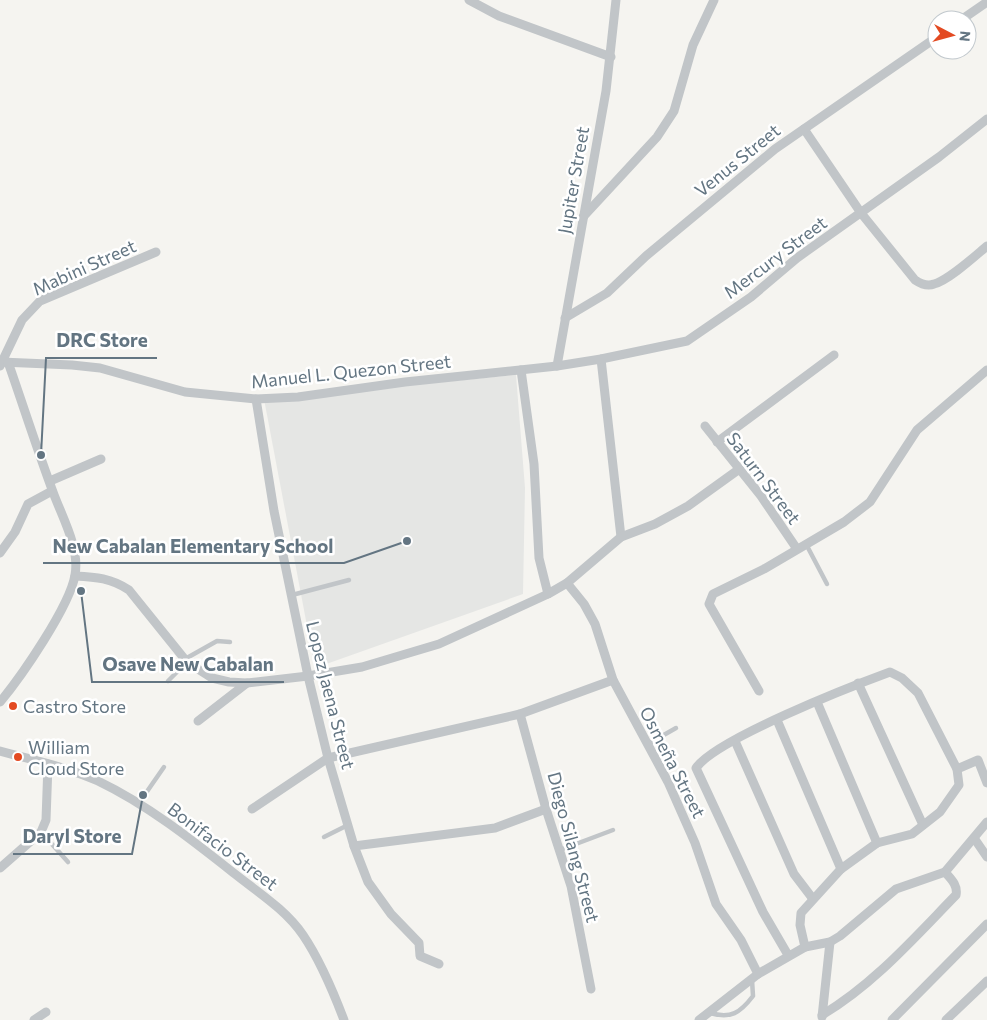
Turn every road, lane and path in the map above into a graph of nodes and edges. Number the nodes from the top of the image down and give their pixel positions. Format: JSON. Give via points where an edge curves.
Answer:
{"nodes":[{"id":1,"x":469,"y":0,"type":"edge"},
{"id":2,"x":616,"y":0,"type":"edge"},
{"id":3,"x":714,"y":0,"type":"edge"},
{"id":4,"x":987,"y":2,"type":"edge"},
{"id":5,"x":975,"y":10,"type":"edge"},
{"id":6,"x":927,"y":44,"type":"edge"},
{"id":7,"x":611,"y":57,"type":"junction"},
{"id":8,"x":987,"y":119,"type":"edge"},
{"id":9,"x":804,"y":129,"type":"junction"},
{"id":10,"x":861,"y":212,"type":"junction"},
{"id":11,"x":582,"y":217,"type":"junction"},
{"id":12,"x":987,"y":246,"type":"edge"},
{"id":13,"x":156,"y":252,"type":"dead end"},
{"id":14,"x":565,"y":318,"type":"junction"},
{"id":15,"x":834,"y":355,"type":"dead end"},
{"id":16,"x":601,"y":360,"type":"junction"},
{"id":17,"x":3,"y":363,"type":"edge"},
{"id":18,"x":558,"y":366,"type":"junction"},
{"id":19,"x":520,"y":370,"type":"junction"},
{"id":20,"x":987,"y":370,"type":"edge"},
{"id":21,"x":256,"y":399,"type":"junction"},
{"id":22,"x":705,"y":426,"type":"dead end"},
{"id":23,"x":717,"y":442,"type":"junction"},
{"id":24,"x":101,"y":459,"type":"dead end"},
{"id":25,"x":738,"y":470,"type":"junction"},
{"id":26,"x":51,"y":486,"type":"junction"},
{"id":27,"x":620,"y":536,"type":"junction"},
{"id":28,"x":806,"y":544,"type":"junction"},
{"id":29,"x":797,"y":549,"type":"junction"},
{"id":30,"x":0,"y":554,"type":"edge"},
{"id":31,"x":75,"y":576,"type":"junction"},
{"id":32,"x":349,"y":580,"type":"dead end"},
{"id":33,"x":567,"y":583,"type":"junction"},
{"id":34,"x":827,"y":584,"type":"dead end"},
{"id":35,"x":548,"y":594,"type":"junction"},
{"id":36,"x":290,"y":596,"type":"junction"},
{"id":37,"x":230,"y":642,"type":"dead end"},
{"id":38,"x":186,"y":660,"type":"junction"},
{"id":39,"x":308,"y":676,"type":"junction"},
{"id":40,"x":613,"y":680,"type":"junction"},
{"id":41,"x":168,"y":681,"type":"dead end"},
{"id":42,"x":247,"y":683,"type":"junction"},
{"id":43,"x":858,"y":683,"type":"junction"},
{"id":44,"x":759,"y":691,"type":"dead end"},
{"id":45,"x":0,"y":702,"type":"edge"},
{"id":46,"x":817,"y":702,"type":"junction"},
{"id":47,"x":520,"y":714,"type":"junction"},
{"id":48,"x":777,"y":720,"type":"junction"},
{"id":49,"x":198,"y":721,"type":"dead end"},
{"id":50,"x":676,"y":728,"type":"dead end"},
{"id":51,"x":735,"y":741,"type":"junction"},
{"id":52,"x":648,"y":744,"type":"junction"},
{"id":53,"x":0,"y":751,"type":"edge"},
{"id":54,"x":328,"y":758,"type":"junction"},
{"id":55,"x":48,"y":764,"type":"junction"},
{"id":56,"x":164,"y":767,"type":"dead end"},
{"id":57,"x":957,"y":768,"type":"junction"},
{"id":58,"x":987,"y":783,"type":"edge"},
{"id":59,"x":139,"y":803,"type":"junction"},
{"id":60,"x":252,"y":808,"type":"dead end"},
{"id":61,"x":546,"y":809,"type":"junction"},
{"id":62,"x":987,"y":822,"type":"edge"},
{"id":63,"x":923,"y":824,"type":"junction"},
{"id":64,"x":348,"y":825,"type":"junction"},
{"id":65,"x":613,"y":830,"type":"dead end"},
{"id":66,"x":41,"y":832,"type":"junction"},
{"id":67,"x":324,"y":837,"type":"dead end"},
{"id":68,"x":974,"y":838,"type":"junction"},
{"id":69,"x":877,"y":843,"type":"junction"},
{"id":70,"x":354,"y":846,"type":"junction"},
{"id":71,"x":560,"y":850,"type":"junction"},
{"id":72,"x":987,"y":857,"type":"edge"},
{"id":73,"x":68,"y":862,"type":"dead end"},
{"id":74,"x":0,"y":868,"type":"edge"},
{"id":75,"x":841,"y":869,"type":"junction"},
{"id":76,"x":945,"y":872,"type":"junction"},
{"id":77,"x":813,"y":899,"type":"junction"},
{"id":78,"x":987,"y":924,"type":"edge"},
{"id":79,"x":830,"y":942,"type":"junction"},
{"id":80,"x":805,"y":947,"type":"junction"},
{"id":81,"x":788,"y":955,"type":"junction"},
{"id":82,"x":439,"y":964,"type":"dead end"},
{"id":83,"x":755,"y":976,"type":"junction"},
{"id":84,"x":987,"y":981,"type":"edge"},
{"id":85,"x":591,"y":988,"type":"dead end"},
{"id":86,"x":46,"y":1012,"type":"dead end"},
{"id":87,"x":709,"y":1012,"type":"junction"},
{"id":88,"x":822,"y":1017,"type":"edge"},
{"id":89,"x":34,"y":1020,"type":"edge"},
{"id":90,"x":344,"y":1020,"type":"edge"},
{"id":91,"x":699,"y":1020,"type":"edge"},
{"id":92,"x":892,"y":1020,"type":"edge"},
{"id":93,"x":946,"y":1020,"type":"edge"}],
"edges":[{"from":1,"to":7,"type":"street","via":[[499,16]]},
{"from":2,"to":7,"type":"street","name":"Jupiter Street"},
{"from":3,"to":11,"type":"street","via":[[693,45],[674,112],[657,137]]},
{"from":4,"to":5,"type":"street"},
{"from":6,"to":9,"type":"street","name":"Venus Street"},
{"from":7,"to":11,"type":"street","name":"Jupiter Street"},
{"from":8,"to":10,"type":"street","name":"Mercury Street","via":[[940,157]]},
{"from":9,"to":10,"type":"street"},
{"from":9,"to":14,"type":"street","name":"Venus Street","via":[[774,149],[646,256],[607,293]]},
{"from":10,"to":12,"type":"street","via":[[923,285],[934,285],[944,279]]},
{"from":10,"to":16,"type":"street","name":"Mercury Street","via":[[797,258],[751,297],[687,341]]},
{"from":11,"to":14,"type":"street","name":"Jupiter Street"},
{"from":13,"to":17,"type":"street","name":"Mabini Street","via":[[40,301],[22,320]]},
{"from":14,"to":18,"type":"street","name":"Jupiter Street"},
{"from":15,"to":23,"type":"street"},
{"from":16,"to":18,"type":"street","name":"Mercury Street"},
{"from":16,"to":27,"type":"street"},
{"from":17,"to":21,"type":"street","name":"Manuel L. Quezon Street","via":[[100,368],[185,392]]},
{"from":17,"to":26,"type":"street"},
{"from":18,"to":19,"type":"street","name":"Manuel L. Quezon Street"},
{"from":19,"to":21,"type":"street","name":"Manuel L. Quezon Street","via":[[298,397]]},
{"from":19,"to":35,"type":"street","via":[[534,464],[540,558]]},
{"from":20,"to":28,"type":"street","via":[[917,430],[870,502]]},
{"from":21,"to":36,"type":"street","name":"Lopez Jaena Street"},
{"from":22,"to":23,"type":"street","name":"Saturn Street"},
{"from":23,"to":25,"type":"street","name":"Saturn Street"},
{"from":24,"to":26,"type":"street"},
{"from":25,"to":27,"type":"street","via":[[688,506],[655,524]]},
{"from":25,"to":29,"type":"street","name":"Saturn Street","via":[[761,496]]},
{"from":26,"to":30,"type":"street","via":[[28,504]]},
{"from":26,"to":31,"type":"street","via":[[72,544]]},
{"from":27,"to":33,"type":"street"},
{"from":28,"to":29,"type":"street"},
{"from":28,"to":34,"type":"lane"},
{"from":29,"to":44,"type":"street","via":[[710,598],[709,604]]},
{"from":31,"to":38,"type":"street","via":[[102,577],[129,590]]},
{"from":31,"to":45,"type":"street","via":[[66,599],[29,662]]},
{"from":32,"to":36,"type":"lane"},
{"from":33,"to":35,"type":"street"},
{"from":33,"to":40,"type":"street","name":"Osmeña Street","via":[[595,624]]},
{"from":35,"to":39,"type":"street","via":[[438,644],[362,667]]},
{"from":36,"to":39,"type":"street","name":"Lopez Jaena Street"},
{"from":37,"to":38,"type":"lane","via":[[217,641]]},
{"from":38,"to":41,"type":"lane"},
{"from":38,"to":42,"type":"street","via":[[212,678]]},
{"from":39,"to":42,"type":"street"},
{"from":39,"to":54,"type":"street","name":"Lopez Jaena Street"},
{"from":40,"to":47,"type":"street"},
{"from":40,"to":52,"type":"street","name":"Osmeña Street"},
{"from":42,"to":49,"type":"street"},
{"from":43,"to":46,"type":"street"},
{"from":43,"to":57,"type":"street","via":[[890,672],[902,678],[918,693]]},
{"from":43,"to":63,"type":"street"},
{"from":46,"to":48,"type":"street"},
{"from":46,"to":69,"type":"street"},
{"from":47,"to":54,"type":"street"},
{"from":47,"to":61,"type":"street","name":"Diego Silang Street"},
{"from":48,"to":51,"type":"street"},
{"from":48,"to":75,"type":"street"},
{"from":50,"to":52,"type":"lane"},
{"from":51,"to":77,"type":"street","via":[[794,874]]},
{"from":51,"to":81,"type":"street","via":[[701,761],[696,768],[763,912]]},
{"from":52,"to":83,"type":"street","name":"Osmeña Street","via":[[695,843],[716,904],[741,940]]},
{"from":53,"to":55,"type":"street","name":"Bonifacio Street"},
{"from":54,"to":60,"type":"street"},
{"from":54,"to":64,"type":"street","name":"Lopez Jaena Street"},
{"from":55,"to":59,"type":"street","name":"Bonifacio Street","via":[[97,781]]},
{"from":55,"to":66,"type":"street","via":[[46,820]]},
{"from":56,"to":59,"type":"lane"},
{"from":57,"to":58,"type":"street","via":[[978,760]]},
{"from":57,"to":63,"type":"street","via":[[959,785],[952,797],[940,812]]},
{"from":59,"to":90,"type":"street","name":"Bonifacio Street","via":[[291,920],[312,949]]},
{"from":61,"to":70,"type":"street","via":[[495,828]]},
{"from":61,"to":71,"type":"street","name":"Diego Silang Street"},
{"from":62,"to":68,"type":"street"},
{"from":63,"to":69,"type":"street","via":[[912,834]]},
{"from":64,"to":67,"type":"lane"},
{"from":64,"to":70,"type":"street","name":"Lopez Jaena Street"},
{"from":65,"to":71,"type":"lane"},
{"from":66,"to":73,"type":"lane"},
{"from":66,"to":74,"type":"street"},
{"from":68,"to":72,"type":"street"},
{"from":68,"to":76,"type":"street"},
{"from":69,"to":75,"type":"street"},
{"from":70,"to":82,"type":"street","name":"Lopez Jaena Street","via":[[376,894],[419,942],[420,956]]},
{"from":71,"to":85,"type":"street","name":"Diego Silang Street","via":[[571,886]]},
{"from":75,"to":77,"type":"street"},
{"from":76,"to":79,"type":"street","via":[[896,889]]},
{"from":76,"to":88,"type":"street","via":[[957,890],[956,895],[898,955],[848,1000]]},
{"from":77,"to":80,"type":"street","via":[[801,912]]},
{"from":78,"to":92,"type":"street"},
{"from":79,"to":80,"type":"street"},
{"from":79,"to":88,"type":"street"},
{"from":80,"to":81,"type":"street"},
{"from":81,"to":83,"type":"street"},
{"from":83,"to":87,"type":"street"},
{"from":83,"to":87,"type":"lane","via":[[752,996],[739,1011],[724,1017]]},
{"from":84,"to":93,"type":"street"},
{"from":86,"to":89,"type":"street"},
{"from":87,"to":91,"type":"street"}]}
